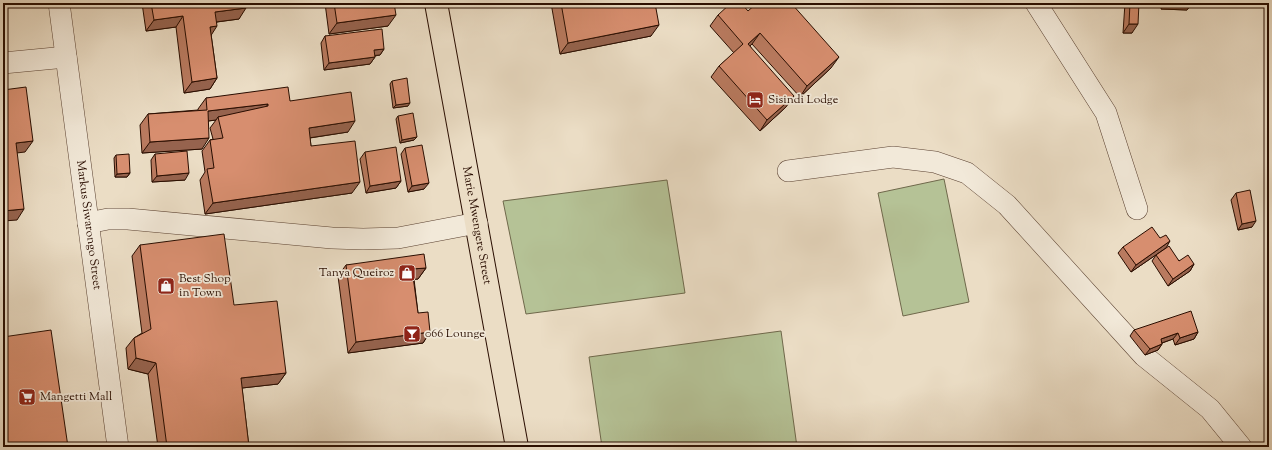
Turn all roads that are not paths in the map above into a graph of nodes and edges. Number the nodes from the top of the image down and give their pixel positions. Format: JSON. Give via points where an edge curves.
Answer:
{"nodes":[{"id":1,"x":59,"y":3,"type":"edge"},
{"id":2,"x":436,"y":3,"type":"edge"},
{"id":3,"x":1036,"y":3,"type":"edge"},
{"id":4,"x":66,"y":57,"type":"junction"},
{"id":5,"x":3,"y":64,"type":"edge"},
{"id":6,"x":788,"y":171,"type":"dead end"},
{"id":7,"x":1137,"y":209,"type":"dead end"},
{"id":8,"x":88,"y":222,"type":"junction"},
{"id":9,"x":477,"y":223,"type":"junction"},
{"id":10,"x":118,"y":447,"type":"edge"},
{"id":11,"x":517,"y":447,"type":"edge"},
{"id":12,"x":1241,"y":447,"type":"edge"}],
"edges":[{"from":1,"to":4,"type":"street","name":"Markus Siwarongo Street"},
{"from":2,"to":9,"type":"main road","name":"Marie Mwengere Street"},
{"from":3,"to":7,"type":"street","via":[[1106,113]]},
{"from":4,"to":5,"type":"street"},
{"from":4,"to":8,"type":"street","name":"Markus Siwarongo Street"},
{"from":6,"to":12,"type":"street","via":[[893,157],[936,162],[967,173],[1007,205],[1144,356],[1210,410]]},
{"from":8,"to":9,"type":"street","via":[[128,219],[363,239],[398,238]]},
{"from":8,"to":10,"type":"street","name":"Markus Siwarongo Street"},
{"from":9,"to":11,"type":"main road","name":"Marie Mwengere Street"}]}
